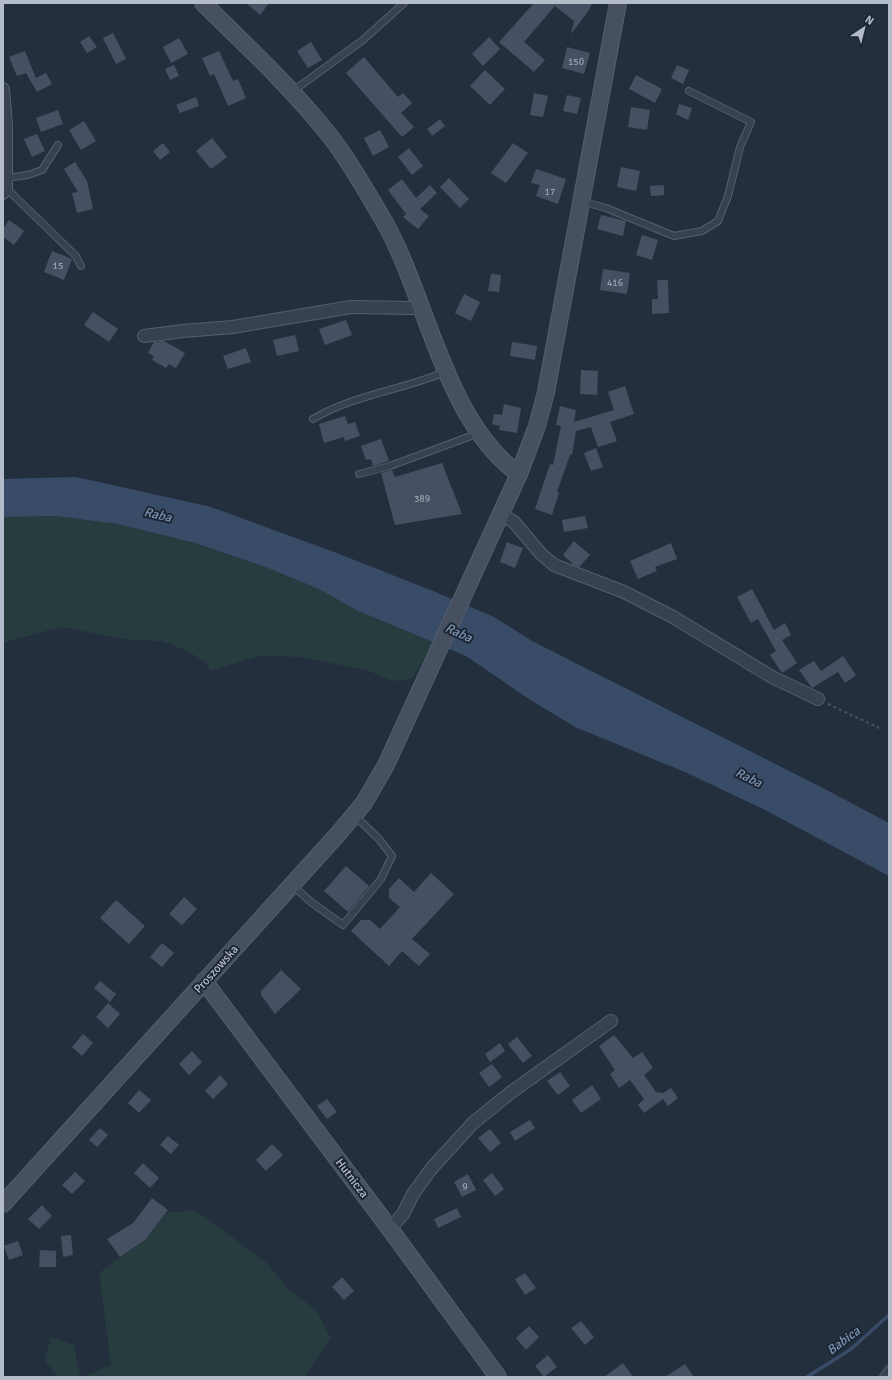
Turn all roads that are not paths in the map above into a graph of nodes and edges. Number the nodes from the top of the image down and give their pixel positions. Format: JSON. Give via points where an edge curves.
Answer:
{"nodes":[{"id":1,"x":203,"y":3,"type":"edge"},
{"id":2,"x":404,"y":3,"type":"edge"},
{"id":3,"x":618,"y":3,"type":"edge"},
{"id":4,"x":3,"y":89,"type":"edge"},
{"id":5,"x":689,"y":91,"type":"dead end"},
{"id":6,"x":292,"y":92,"type":"junction"},
{"id":7,"x":58,"y":145,"type":"dead end"},
{"id":8,"x":5,"y":186,"type":"edge"},
{"id":9,"x":582,"y":201,"type":"junction"},
{"id":10,"x":81,"y":266,"type":"dead end"},
{"id":11,"x":420,"y":306,"type":"junction"},
{"id":12,"x":144,"y":336,"type":"dead end"},
{"id":13,"x":447,"y":371,"type":"junction"},
{"id":14,"x":314,"y":419,"type":"dead end"},
{"id":15,"x":480,"y":432,"type":"junction"},
{"id":16,"x":359,"y":474,"type":"dead end"},
{"id":17,"x":519,"y":474,"type":"junction"},
{"id":18,"x":501,"y":514,"type":"junction"},
{"id":19,"x":818,"y":699,"type":"road end"},
{"id":20,"x":354,"y":815,"type":"junction"},
{"id":21,"x":291,"y":885,"type":"junction"},
{"id":22,"x":204,"y":981,"type":"junction"},
{"id":23,"x":612,"y":1021,"type":"dead end"},
{"id":24,"x":3,"y":1204,"type":"edge"},
{"id":25,"x":390,"y":1229,"type":"junction"},
{"id":26,"x":889,"y":1369,"type":"edge"},
{"id":27,"x":498,"y":1377,"type":"edge"},
{"id":28,"x":883,"y":1377,"type":"edge"}],
"edges":[{"from":1,"to":6,"type":"main road"},
{"from":2,"to":6,"type":"lane","via":[[363,40]]},
{"from":3,"to":9,"type":"main road","name":"Proszowska"},
{"from":4,"to":8,"type":"street","via":[[6,126]]},
{"from":5,"to":9,"type":"lane","via":[[751,122],[740,147],[728,196],[718,221],[702,231],[674,236]]},
{"from":6,"to":11,"type":"main road","via":[[335,142],[369,197],[393,238]]},
{"from":7,"to":8,"type":"lane","via":[[42,170]]},
{"from":8,"to":10,"type":"lane","via":[[76,256]]},
{"from":9,"to":17,"type":"main road","name":"Proszowska","via":[[546,392],[537,426]]},
{"from":11,"to":12,"type":"street","via":[[351,307],[233,327]]},
{"from":11,"to":13,"type":"main road"},
{"from":13,"to":14,"type":"lane","via":[[425,381],[331,408]]},
{"from":13,"to":15,"type":"main road"},
{"from":15,"to":16,"type":"lane","via":[[390,466]]},
{"from":15,"to":17,"type":"main road","via":[[504,462]]},
{"from":17,"to":18,"type":"main road","name":"Proszowska"},
{"from":18,"to":19,"type":"street","via":[[514,522],[554,564],[631,595],[673,617],[772,677]]},
{"from":18,"to":20,"type":"main road","name":"Proszowska","via":[[386,765]]},
{"from":20,"to":21,"type":"main road","name":"Proszowska"},
{"from":20,"to":21,"type":"lane","via":[[379,839],[392,856],[381,879],[343,925]]},
{"from":21,"to":22,"type":"main road","name":"Proszowska"},
{"from":22,"to":24,"type":"main road","name":"Proszowska"},
{"from":22,"to":25,"type":"main road","name":"Hutnicza"},
{"from":23,"to":25,"type":"street","via":[[510,1093],[473,1123],[431,1169]]},
{"from":25,"to":27,"type":"main road","name":"Hutnicza"},
{"from":26,"to":28,"type":"lane"}]}
